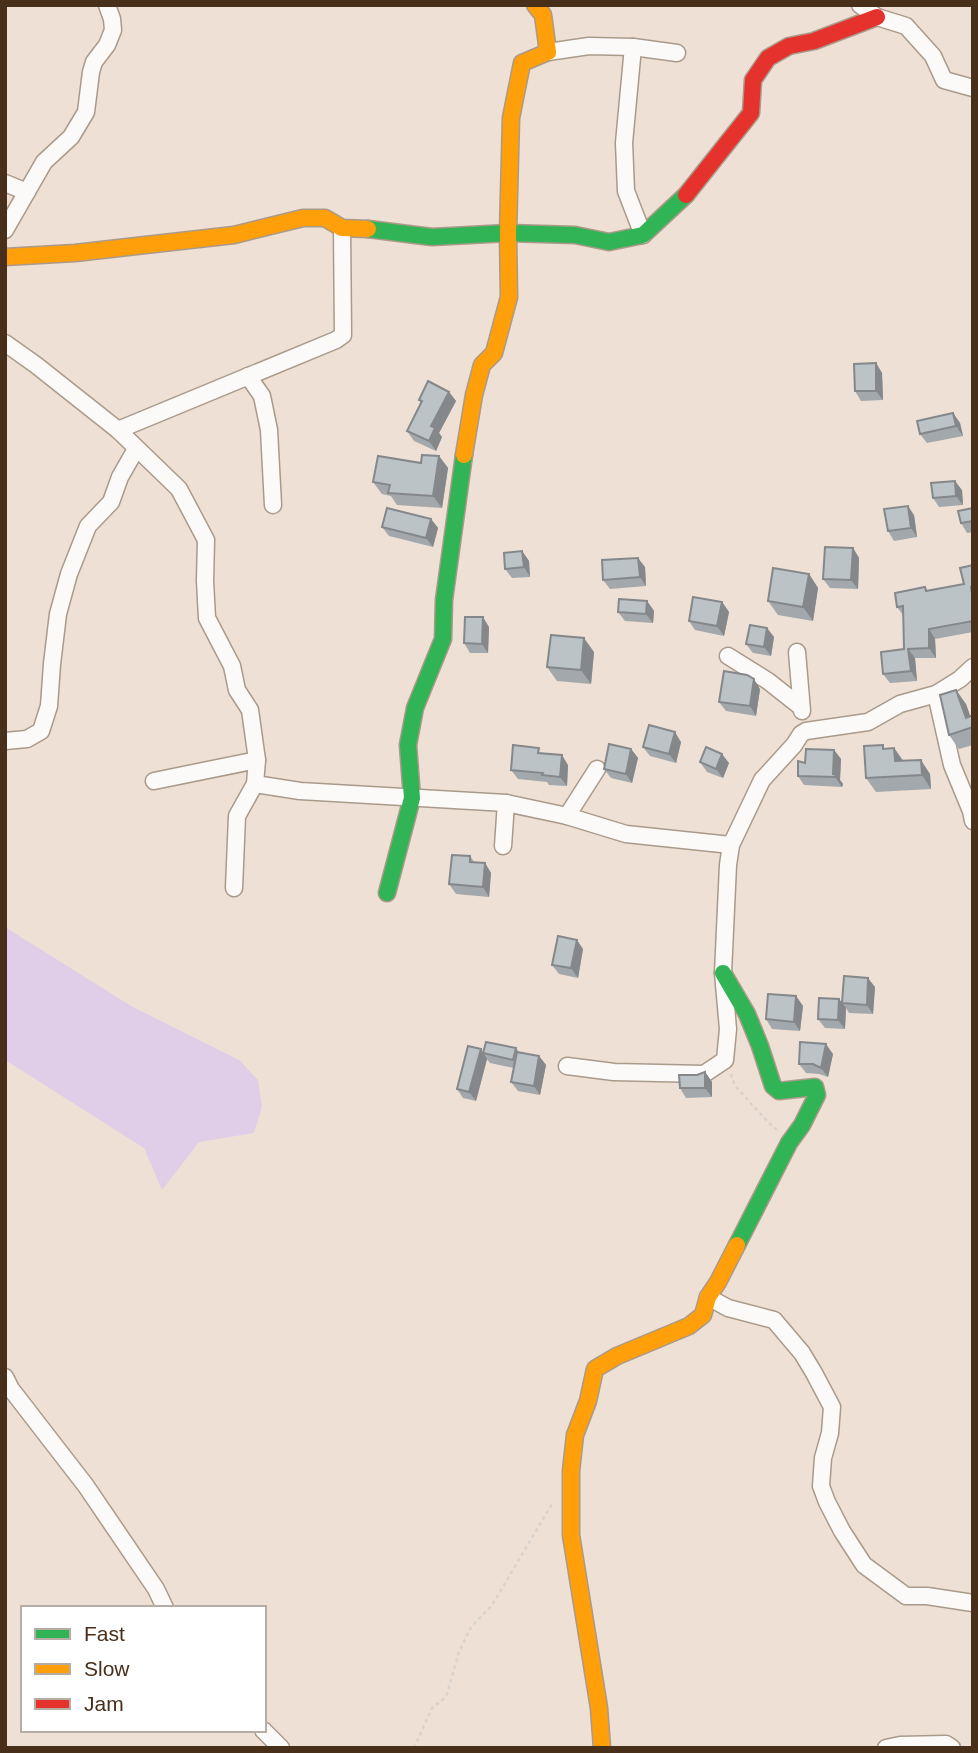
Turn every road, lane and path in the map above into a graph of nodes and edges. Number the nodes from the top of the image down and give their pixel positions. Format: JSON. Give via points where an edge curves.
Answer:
{"nodes":[{"id":1,"x":107,"y":5,"type":"edge"},
{"id":2,"x":536,"y":5,"type":"edge"},
{"id":3,"x":860,"y":5,"type":"edge"},
{"id":4,"x":877,"y":17,"type":"junction"},
{"id":5,"x":633,"y":47,"type":"junction"},
{"id":6,"x":548,"y":52,"type":"junction"},
{"id":7,"x":677,"y":53,"type":"dead end"},
{"id":8,"x":973,"y":88,"type":"edge"},
{"id":9,"x":5,"y":183,"type":"edge"},
{"id":10,"x":27,"y":192,"type":"junction"},
{"id":11,"x":342,"y":228,"type":"junction"},
{"id":12,"x":5,"y":230,"type":"edge"},
{"id":13,"x":508,"y":233,"type":"junction"},
{"id":14,"x":643,"y":235,"type":"junction"},
{"id":15,"x":5,"y":257,"type":"edge"},
{"id":16,"x":5,"y":343,"type":"edge"},
{"id":17,"x":248,"y":376,"type":"junction"},
{"id":18,"x":118,"y":430,"type":"junction"},
{"id":19,"x":136,"y":449,"type":"junction"},
{"id":20,"x":273,"y":505,"type":"dead end"},
{"id":21,"x":797,"y":652,"type":"dead end"},
{"id":22,"x":728,"y":656,"type":"dead end"},
{"id":23,"x":973,"y":667,"type":"edge"},
{"id":24,"x":936,"y":694,"type":"junction"},
{"id":25,"x":801,"y":707,"type":"junction"},
{"id":26,"x":816,"y":729,"type":"junction"},
{"id":27,"x":5,"y":741,"type":"edge"},
{"id":28,"x":257,"y":760,"type":"junction"},
{"id":29,"x":597,"y":769,"type":"dead end"},
{"id":30,"x":154,"y":781,"type":"dead end"},
{"id":31,"x":256,"y":784,"type":"junction"},
{"id":32,"x":412,"y":798,"type":"junction"},
{"id":33,"x":506,"y":803,"type":"junction"},
{"id":34,"x":567,"y":816,"type":"junction"},
{"id":35,"x":973,"y":821,"type":"edge"},
{"id":36,"x":731,"y":845,"type":"junction"},
{"id":37,"x":503,"y":846,"type":"dead end"},
{"id":38,"x":234,"y":888,"type":"dead end"},
{"id":39,"x":387,"y":892,"type":"dead end"},
{"id":40,"x":723,"y":973,"type":"junction"},
{"id":41,"x":722,"y":1062,"type":"junction"},
{"id":42,"x":567,"y":1066,"type":"dead end"},
{"id":43,"x":789,"y":1143,"type":"junction"},
{"id":44,"x":708,"y":1297,"type":"junction"},
{"id":45,"x":5,"y":1377,"type":"edge"},
{"id":46,"x":554,"y":1500,"type":"dead end"},
{"id":47,"x":973,"y":1603,"type":"edge"},
{"id":48,"x":164,"y":1606,"type":"edge"},
{"id":49,"x":265,"y":1732,"type":"edge"},
{"id":50,"x":281,"y":1748,"type":"edge"},
{"id":51,"x":414,"y":1748,"type":"edge"},
{"id":52,"x":602,"y":1748,"type":"edge"},
{"id":53,"x":886,"y":1748,"type":"edge"},
{"id":54,"x":952,"y":1748,"type":"edge"}],
"edges":[{"from":1,"to":10,"type":"street","via":[[113,30],[94,62],[86,111],[71,137],[44,162]]},
{"from":2,"to":6,"type":"street","via":[[543,15]]},
{"from":3,"to":4,"type":"street"},
{"from":4,"to":8,"type":"street","via":[[906,26],[933,56],[944,80]]},
{"from":4,"to":14,"type":"street","via":[[789,46],[768,58],[753,80],[751,113],[688,193]]},
{"from":5,"to":6,"type":"street","via":[[589,46]]},
{"from":5,"to":7,"type":"street"},
{"from":5,"to":14,"type":"street","via":[[624,155],[626,191]]},
{"from":6,"to":13,"type":"street","via":[[522,63],[512,118]]},
{"from":9,"to":10,"type":"street"},
{"from":10,"to":12,"type":"street"},
{"from":11,"to":13,"type":"street","via":[[432,237]]},
{"from":11,"to":15,"type":"street","via":[[325,218],[303,218],[234,235]]},
{"from":11,"to":17,"type":"street","via":[[343,335]]},
{"from":13,"to":14,"type":"street","via":[[575,235],[609,242]]},
{"from":13,"to":32,"type":"street","via":[[509,298],[494,353],[482,365],[474,395],[456,504],[443,639],[415,708],[408,745]]},
{"from":16,"to":18,"type":"street"},
{"from":17,"to":18,"type":"street"},
{"from":17,"to":20,"type":"street","via":[[262,396],[269,430]]},
{"from":18,"to":19,"type":"street"},
{"from":19,"to":27,"type":"street","via":[[111,502],[88,526],[69,574],[58,614],[49,706],[41,731],[27,739]]},
{"from":19,"to":28,"type":"street","via":[[180,489],[206,540],[207,618],[250,710]]},
{"from":21,"to":25,"type":"street"},
{"from":22,"to":25,"type":"street"},
{"from":23,"to":24,"type":"street"},
{"from":24,"to":26,"type":"street","via":[[901,704],[868,722]]},
{"from":24,"to":35,"type":"street","via":[[952,765]]},
{"from":25,"to":26,"type":"street","via":[[804,718]]},
{"from":26,"to":36,"type":"street","via":[[801,734],[762,780]]},
{"from":28,"to":30,"type":"street"},
{"from":28,"to":31,"type":"street"},
{"from":29,"to":34,"type":"street"},
{"from":31,"to":32,"type":"street"},
{"from":31,"to":38,"type":"street","via":[[237,816]]},
{"from":32,"to":33,"type":"street"},
{"from":32,"to":39,"type":"street"},
{"from":33,"to":34,"type":"street"},
{"from":33,"to":37,"type":"street"},
{"from":34,"to":36,"type":"street","via":[[626,834]]},
{"from":36,"to":40,"type":"street"},
{"from":40,"to":41,"type":"street","via":[[727,1029]]},
{"from":40,"to":43,"type":"street","via":[[747,1014],[773,1086],[779,1091],[815,1087],[817,1095]]},
{"from":41,"to":42,"type":"street","via":[[704,1074]]},
{"from":41,"to":43,"type":"path","via":[[735,1086]]},
{"from":43,"to":44,"type":"street"},
{"from":44,"to":47,"type":"street","via":[[727,1308],[774,1320],[814,1373],[832,1407],[821,1486],[863,1564],[906,1596]]},
{"from":44,"to":52,"type":"street","via":[[703,1315],[689,1326],[594,1369],[575,1435],[571,1535]]},
{"from":45,"to":48,"type":"street","via":[[86,1486]]},
{"from":46,"to":51,"type":"path","via":[[492,1605],[471,1627],[458,1652],[446,1697],[432,1708]]},
{"from":49,"to":50,"type":"street"},
{"from":53,"to":54,"type":"street","via":[[946,1744]]}]}
